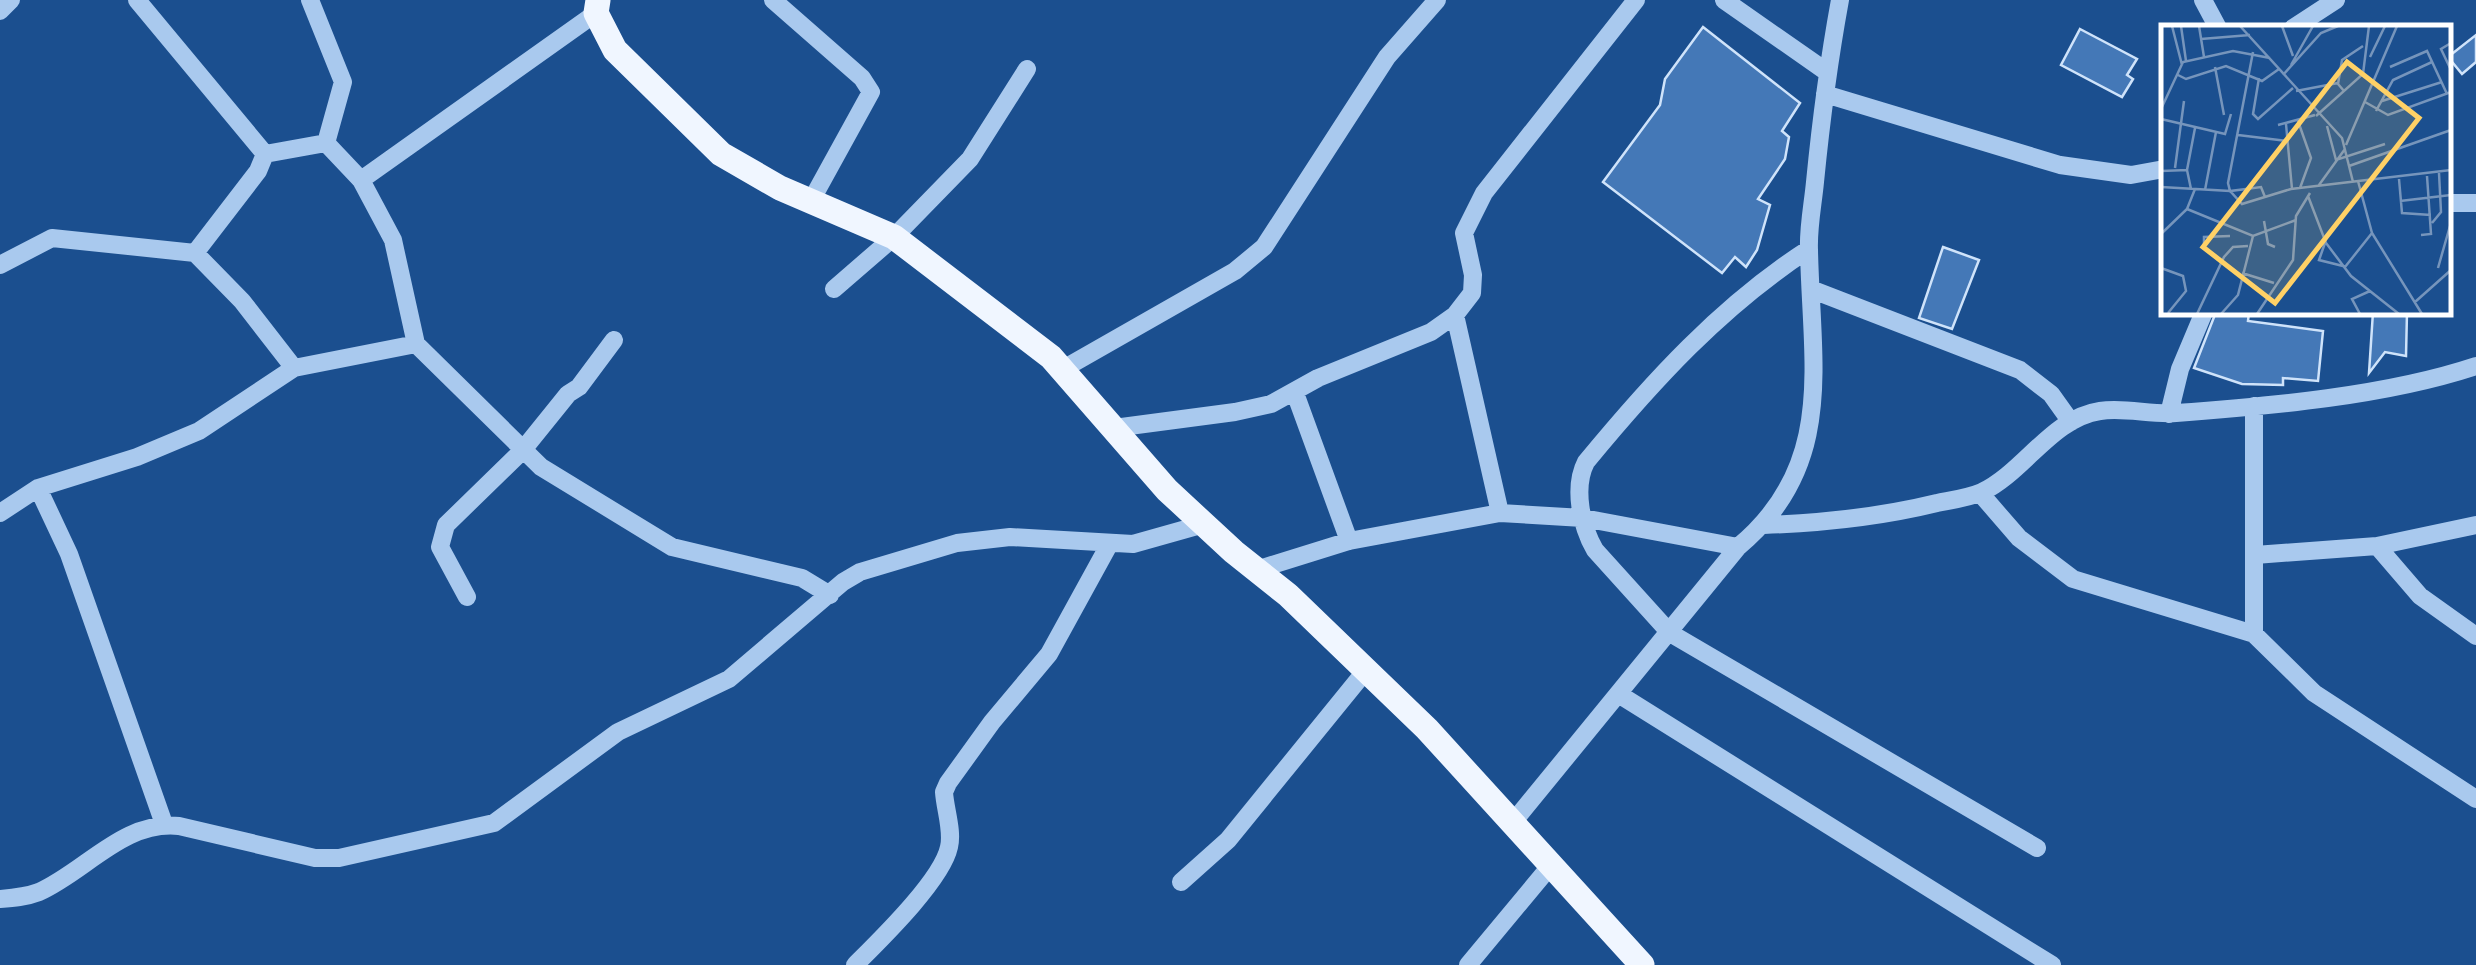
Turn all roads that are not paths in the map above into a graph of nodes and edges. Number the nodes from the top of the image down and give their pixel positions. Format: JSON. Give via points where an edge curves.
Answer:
{"nodes":[{"id":1,"x":11,"y":0,"type":"edge"},
{"id":2,"x":137,"y":0,"type":"edge"},
{"id":3,"x":310,"y":0,"type":"edge"},
{"id":4,"x":772,"y":0,"type":"edge"},
{"id":5,"x":1438,"y":0,"type":"edge"},
{"id":6,"x":1636,"y":0,"type":"edge"},
{"id":7,"x":1724,"y":0,"type":"edge"},
{"id":8,"x":1840,"y":0,"type":"edge"},
{"id":9,"x":2203,"y":0,"type":"edge"},
{"id":10,"x":2336,"y":0,"type":"edge"},
{"id":11,"x":597,"y":6,"type":"edge"},
{"id":12,"x":1417,"y":7,"type":"edge"},
{"id":13,"x":0,"y":11,"type":"edge"},
{"id":14,"x":2216,"y":25,"type":"edge"},
{"id":15,"x":2298,"y":25,"type":"edge"},
{"id":16,"x":1027,"y":69,"type":"dead end"},
{"id":17,"x":1827,"y":72,"type":"junction"},
{"id":18,"x":1825,"y":94,"type":"junction"},
{"id":19,"x":326,"y":143,"type":"junction"},
{"id":20,"x":266,"y":154,"type":"junction"},
{"id":21,"x":2161,"y":170,"type":"edge"},
{"id":22,"x":362,"y":180,"type":"junction"},
{"id":23,"x":810,"y":200,"type":"junction"},
{"id":24,"x":894,"y":237,"type":"junction"},
{"id":25,"x":1809,"y":250,"type":"junction"},
{"id":26,"x":195,"y":253,"type":"junction"},
{"id":27,"x":0,"y":264,"type":"edge"},
{"id":28,"x":834,"y":290,"type":"dead end"},
{"id":29,"x":1813,"y":290,"type":"junction"},
{"id":30,"x":1455,"y":315,"type":"junction"},
{"id":31,"x":2203,"y":315,"type":"edge"},
{"id":32,"x":614,"y":340,"type":"dead end"},
{"id":33,"x":416,"y":344,"type":"junction"},
{"id":34,"x":2476,"y":366,"type":"edge"},
{"id":35,"x":294,"y":368,"type":"junction"},
{"id":36,"x":1063,"y":369,"type":"junction"},
{"id":37,"x":1295,"y":393,"type":"junction"},
{"id":38,"x":2254,"y":406,"type":"junction"},
{"id":39,"x":2169,"y":414,"type":"junction"},
{"id":40,"x":2071,"y":422,"type":"junction"},
{"id":41,"x":1114,"y":428,"type":"junction"},
{"id":42,"x":522,"y":451,"type":"junction"},
{"id":43,"x":38,"y":488,"type":"junction"},
{"id":44,"x":1980,"y":493,"type":"junction"},
{"id":45,"x":0,"y":513,"type":"edge"},
{"id":46,"x":1500,"y":514,"type":"junction"},
{"id":47,"x":1583,"y":518,"type":"junction"},
{"id":48,"x":1204,"y":524,"type":"junction"},
{"id":49,"x":1764,"y":525,"type":"junction"},
{"id":50,"x":2476,"y":525,"type":"edge"},
{"id":51,"x":1349,"y":541,"type":"junction"},
{"id":52,"x":1110,"y":543,"type":"junction"},
{"id":53,"x":2377,"y":546,"type":"junction"},
{"id":54,"x":1738,"y":547,"type":"junction"},
{"id":55,"x":2255,"y":555,"type":"junction"},
{"id":56,"x":1256,"y":570,"type":"junction"},
{"id":57,"x":830,"y":595,"type":"junction"},
{"id":58,"x":467,"y":597,"type":"dead end"},
{"id":59,"x":1670,"y":633,"type":"junction"},
{"id":60,"x":2254,"y":634,"type":"junction"},
{"id":61,"x":2476,"y":636,"type":"edge"},
{"id":62,"x":1367,"y":669,"type":"junction"},
{"id":63,"x":1620,"y":695,"type":"junction"},
{"id":64,"x":2476,"y":798,"type":"edge"},
{"id":65,"x":1514,"y":822,"type":"junction"},
{"id":66,"x":164,"y":824,"type":"junction"},
{"id":67,"x":2037,"y":848,"type":"dead end"},
{"id":68,"x":1552,"y":864,"type":"junction"},
{"id":69,"x":1181,"y":882,"type":"dead end"},
{"id":70,"x":0,"y":900,"type":"edge"},
{"id":71,"x":855,"y":965,"type":"edge"},
{"id":72,"x":1468,"y":965,"type":"edge"},
{"id":73,"x":1642,"y":965,"type":"edge"},
{"id":74,"x":2052,"y":965,"type":"edge"}],
"edges":[{"from":1,"to":13,"type":"street"},
{"from":2,"to":20,"type":"street"},
{"from":3,"to":19,"type":"street","via":[[343,82]]},
{"from":4,"to":23,"type":"street","via":[[871,92]]},
{"from":5,"to":12,"type":"street"},
{"from":6,"to":30,"type":"street","via":[[1484,193],[1464,233],[1473,289]]},
{"from":7,"to":17,"type":"street"},
{"from":8,"to":17,"type":"street"},
{"from":9,"to":14,"type":"street"},
{"from":10,"to":15,"type":"street"},
{"from":11,"to":22,"type":"street"},
{"from":11,"to":23,"type":"main road","via":[[615,50],[721,154]]},
{"from":12,"to":36,"type":"street","via":[[1264,247]]},
{"from":16,"to":24,"type":"street","via":[[985,140]]},
{"from":17,"to":18,"type":"street"},
{"from":18,"to":21,"type":"street","via":[[2060,165],[2131,175]]},
{"from":18,"to":25,"type":"street"},
{"from":19,"to":20,"type":"street"},
{"from":19,"to":22,"type":"street"},
{"from":20,"to":26,"type":"street"},
{"from":22,"to":33,"type":"street","via":[[393,240]]},
{"from":23,"to":24,"type":"main road"},
{"from":24,"to":28,"type":"street"},
{"from":24,"to":36,"type":"main road"},
{"from":25,"to":29,"type":"street"},
{"from":25,"to":47,"type":"street","via":[[1762,281],[1696,340],[1589,458],[1580,474]]},
{"from":26,"to":27,"type":"street","via":[[52,238]]},
{"from":26,"to":35,"type":"street"},
{"from":29,"to":40,"type":"street","via":[[2020,370],[2051,394]]},
{"from":29,"to":49,"type":"street","via":[[1812,422],[1799,466]]},
{"from":30,"to":37,"type":"street"},
{"from":30,"to":46,"type":"street"},
{"from":31,"to":39,"type":"street"},
{"from":32,"to":42,"type":"street"},
{"from":33,"to":35,"type":"street"},
{"from":33,"to":42,"type":"street"},
{"from":34,"to":38,"type":"street"},
{"from":35,"to":43,"type":"street","via":[[199,432]]},
{"from":36,"to":41,"type":"main road"},
{"from":37,"to":41,"type":"street","via":[[1235,412]]},
{"from":37,"to":51,"type":"street"},
{"from":38,"to":39,"type":"street"},
{"from":38,"to":55,"type":"street"},
{"from":39,"to":40,"type":"street","via":[[2103,410]]},
{"from":40,"to":44,"type":"street"},
{"from":41,"to":48,"type":"main road"},
{"from":42,"to":57,"type":"street","via":[[672,546],[802,578]]},
{"from":42,"to":58,"type":"street","via":[[446,525],[440,547]]},
{"from":43,"to":45,"type":"street"},
{"from":43,"to":66,"type":"street","via":[[69,554]]},
{"from":44,"to":49,"type":"street","via":[[1865,518]]},
{"from":44,"to":60,"type":"street","via":[[2019,538],[2073,579]]},
{"from":46,"to":47,"type":"street"},
{"from":46,"to":51,"type":"street"},
{"from":47,"to":54,"type":"street"},
{"from":47,"to":59,"type":"street","via":[[1595,550]]},
{"from":48,"to":52,"type":"street","via":[[1142,544]]},
{"from":48,"to":56,"type":"main road"},
{"from":49,"to":54,"type":"street"},
{"from":50,"to":53,"type":"street"},
{"from":51,"to":56,"type":"street"},
{"from":52,"to":57,"type":"street","via":[[1010,537],[957,543],[860,572]]},
{"from":52,"to":71,"type":"street","via":[[1050,654],[948,784],[949,848],[942,862]]},
{"from":53,"to":55,"type":"street"},
{"from":53,"to":61,"type":"street","via":[[2420,596]]},
{"from":54,"to":59,"type":"street"},
{"from":55,"to":60,"type":"street"},
{"from":56,"to":62,"type":"main road"},
{"from":57,"to":66,"type":"street","via":[[730,680],[618,732],[486,827],[315,858]]},
{"from":59,"to":63,"type":"street"},
{"from":59,"to":67,"type":"street"},
{"from":60,"to":64,"type":"street","via":[[2314,693]]},
{"from":62,"to":65,"type":"main road"},
{"from":62,"to":69,"type":"street","via":[[1228,840]]},
{"from":63,"to":65,"type":"street"},
{"from":63,"to":74,"type":"street"},
{"from":65,"to":68,"type":"main road"},
{"from":66,"to":70,"type":"street","via":[[126,838],[43,890]]},
{"from":68,"to":72,"type":"street"},
{"from":68,"to":73,"type":"main road"}]}
